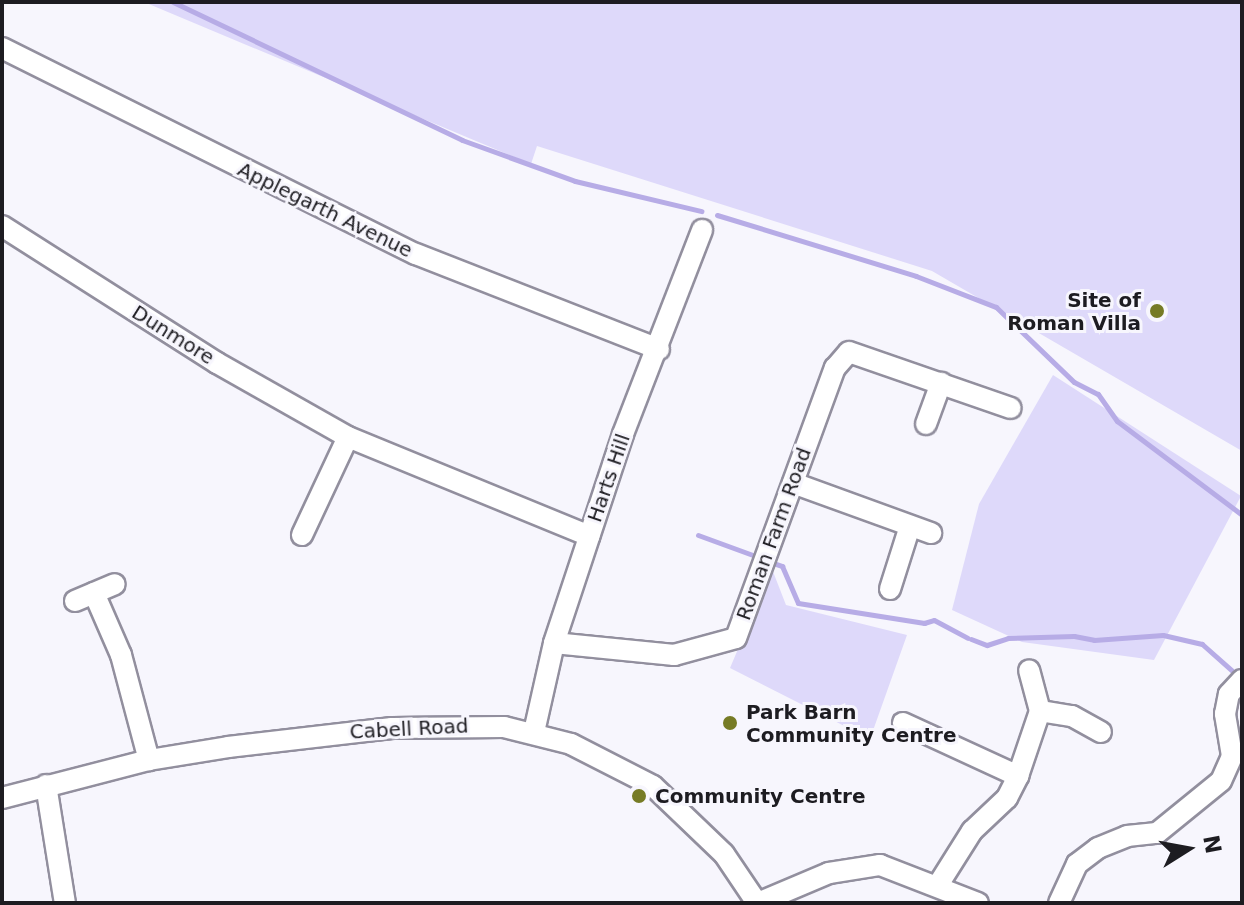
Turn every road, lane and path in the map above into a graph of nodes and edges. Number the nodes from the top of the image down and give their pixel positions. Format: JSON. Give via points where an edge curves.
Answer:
{"nodes":[{"id":1,"x":2,"y":48,"type":"edge"},
{"id":2,"x":2,"y":226,"type":"edge"},
{"id":3,"x":702,"y":230,"type":"dead end"},
{"id":4,"x":659,"y":349,"type":"junction"},
{"id":5,"x":941,"y":383,"type":"junction"},
{"id":6,"x":1011,"y":408,"type":"dead end"},
{"id":7,"x":926,"y":424,"type":"dead end"},
{"id":8,"x":348,"y":437,"type":"junction"},
{"id":9,"x":793,"y":483,"type":"junction"},
{"id":10,"x":910,"y":526,"type":"junction"},
{"id":11,"x":931,"y":533,"type":"dead end"},
{"id":12,"x":589,"y":536,"type":"junction"},
{"id":13,"x":302,"y":540,"type":"dead end"},
{"id":14,"x":115,"y":584,"type":"dead end"},
{"id":15,"x":890,"y":589,"type":"dead end"},
{"id":16,"x":554,"y":643,"type":"junction"},
{"id":17,"x":1029,"y":670,"type":"dead end"},
{"id":18,"x":1236,"y":687,"type":"edge"},
{"id":19,"x":1040,"y":711,"type":"junction"},
{"id":20,"x":903,"y":723,"type":"dead end"},
{"id":21,"x":534,"y":732,"type":"junction"},
{"id":22,"x":1101,"y":732,"type":"dead end"},
{"id":23,"x":149,"y":760,"type":"junction"},
{"id":24,"x":1018,"y":776,"type":"junction"},
{"id":25,"x":46,"y":785,"type":"junction"},
{"id":26,"x":2,"y":798,"type":"edge"},
{"id":27,"x":938,"y":885,"type":"junction"},
{"id":28,"x":65,"y":903,"type":"edge"},
{"id":29,"x":758,"y":903,"type":"edge"},
{"id":30,"x":978,"y":903,"type":"edge"},
{"id":31,"x":1059,"y":903,"type":"edge"}],
"edges":[{"from":1,"to":4,"type":"street","name":"Applegarth Avenue","via":[[416,254]]},
{"from":2,"to":8,"type":"street","name":"Dunmore","via":[[217,363]]},
{"from":3,"to":4,"type":"street","name":"Harts Hill"},
{"from":4,"to":12,"type":"street","name":"Harts Hill"},
{"from":5,"to":6,"type":"street","name":"Roman Farm Road"},
{"from":5,"to":7,"type":"street"},
{"from":5,"to":9,"type":"street","name":"Roman Farm Road","via":[[849,352],[835,368]]},
{"from":8,"to":12,"type":"street","name":"Dunmore"},
{"from":8,"to":13,"type":"street"},
{"from":9,"to":10,"type":"street"},
{"from":9,"to":16,"type":"street","name":"Roman Farm Road","via":[[736,638],[674,655]]},
{"from":10,"to":11,"type":"street"},
{"from":10,"to":15,"type":"street"},
{"from":12,"to":16,"type":"street","name":"Harts Hill"},
{"from":14,"to":23,"type":"street","via":[[85,597],[121,655]]},
{"from":16,"to":21,"type":"street","name":"Harts Hill"},
{"from":17,"to":19,"type":"street"},
{"from":18,"to":31,"type":"street","via":[[1225,714],[1232,756],[1221,781],[1157,833],[1127,836],[1098,848],[1077,864]]},
{"from":19,"to":22,"type":"street","via":[[1072,716]]},
{"from":19,"to":24,"type":"street"},
{"from":20,"to":24,"type":"street"},
{"from":21,"to":23,"type":"street","name":"Cabell Road","via":[[473,725],[392,728]]},
{"from":21,"to":29,"type":"street","name":"Cabell Road","via":[[607,759],[653,786],[708,836]]},
{"from":23,"to":25,"type":"street","name":"Cabell Road"},
{"from":24,"to":27,"type":"street","via":[[1007,798],[972,831]]},
{"from":25,"to":26,"type":"street","name":"Cabell Road"},
{"from":25,"to":28,"type":"street"},
{"from":27,"to":29,"type":"street","via":[[880,865],[852,868]]},
{"from":27,"to":30,"type":"street"}]}
